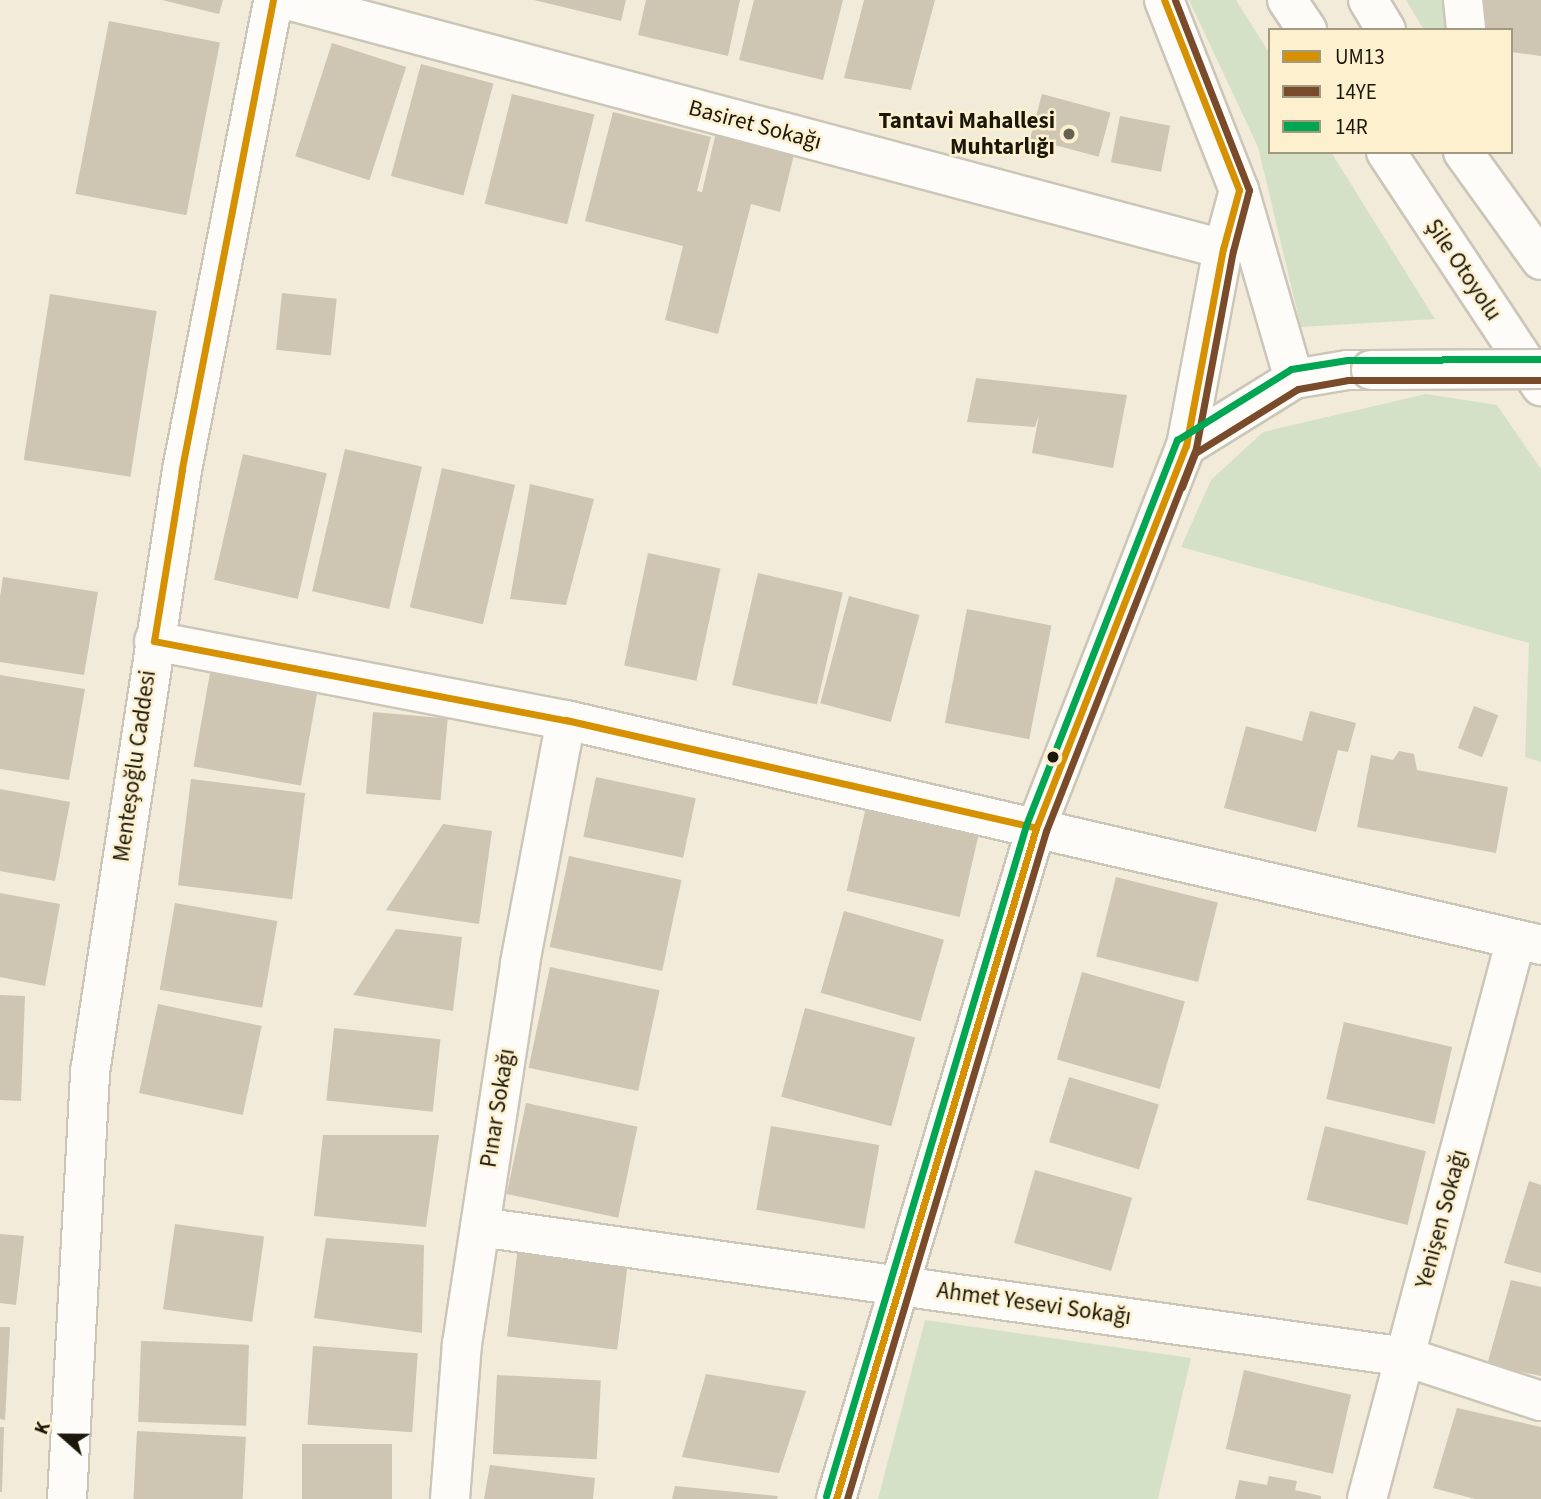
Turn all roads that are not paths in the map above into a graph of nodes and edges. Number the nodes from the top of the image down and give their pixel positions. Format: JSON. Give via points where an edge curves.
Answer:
{"nodes":[{"id":1,"x":273,"y":0,"type":"edge"},
{"id":2,"x":287,"y":0,"type":"edge"},
{"id":3,"x":1164,"y":0,"type":"edge"},
{"id":4,"x":1287,"y":0,"type":"edge"},
{"id":5,"x":1368,"y":0,"type":"edge"},
{"id":6,"x":1463,"y":0,"type":"edge"},
{"id":7,"x":1306,"y":28,"type":"edge"},
{"id":8,"x":1386,"y":28,"type":"edge"},
{"id":9,"x":1466,"y":28,"type":"edge"},
{"id":10,"x":1387,"y":154,"type":"edge"},
{"id":11,"x":1464,"y":154,"type":"edge"},
{"id":12,"x":1238,"y":190,"type":"junction"},
{"id":13,"x":1223,"y":249,"type":"junction"},
{"id":14,"x":1541,"y":260,"type":"edge"},
{"id":15,"x":1541,"y":369,"type":"edge"},
{"id":16,"x":1294,"y":379,"type":"junction"},
{"id":17,"x":1541,"y":386,"type":"edge"},
{"id":18,"x":1186,"y":446,"type":"junction"},
{"id":19,"x":154,"y":641,"type":"junction"},
{"id":20,"x":566,"y":720,"type":"junction"},
{"id":21,"x":1036,"y":828,"type":"junction"},
{"id":22,"x":1529,"y":942,"type":"edge"},
{"id":23,"x":480,"y":1227,"type":"junction"},
{"id":24,"x":902,"y":1285,"type":"junction"},
{"id":25,"x":1406,"y":1357,"type":"junction"},
{"id":26,"x":1541,"y":1401,"type":"edge"},
{"id":27,"x":67,"y":1499,"type":"edge"},
{"id":28,"x":450,"y":1499,"type":"edge"},
{"id":29,"x":836,"y":1499,"type":"edge"},
{"id":30,"x":1367,"y":1499,"type":"edge"}],
"edges":[{"from":1,"to":19,"type":"main road","name":"Menteşoğlu Caddesi","via":[[189,430]]},
{"from":2,"to":13,"type":"main road","name":"Basiret Sokağı"},
{"from":3,"to":12,"type":"main road"},
{"from":4,"to":7,"type":"main road"},
{"from":5,"to":8,"type":"main road"},
{"from":6,"to":9,"type":"main road"},
{"from":10,"to":17,"type":"main road","name":"Şile Otoyolu"},
{"from":11,"to":14,"type":"main road"},
{"from":12,"to":13,"type":"main road"},
{"from":12,"to":16,"type":"main road"},
{"from":13,"to":18,"type":"main road"},
{"from":15,"to":16,"type":"main road","bridge":true,"via":[[1347,370]]},
{"from":16,"to":18,"type":"main road"},
{"from":18,"to":21,"type":"main road"},
{"from":19,"to":20,"type":"main road"},
{"from":19,"to":27,"type":"main road","name":"Menteşoğlu Caddesi","via":[[90,1072]]},
{"from":20,"to":21,"type":"main road"},
{"from":20,"to":23,"type":"main road","name":"Pınar Sokağı","via":[[520,963]]},
{"from":21,"to":22,"type":"main road"},
{"from":21,"to":24,"type":"main road"},
{"from":22,"to":25,"type":"main road","name":"Yenişen Sokağı"},
{"from":23,"to":24,"type":"main road","name":"Ahmet Yesevi Sokağı"},
{"from":23,"to":28,"type":"main road","name":"Pınar Sokağı","via":[[462,1344]]},
{"from":24,"to":25,"type":"main road","name":"Ahmet Yesevi Sokağı"},
{"from":24,"to":29,"type":"main road"},
{"from":25,"to":26,"type":"main road","name":"Ahmet Yesevi Sokağı"},
{"from":25,"to":30,"type":"main road","name":"Yenişen Sokağı"}]}
